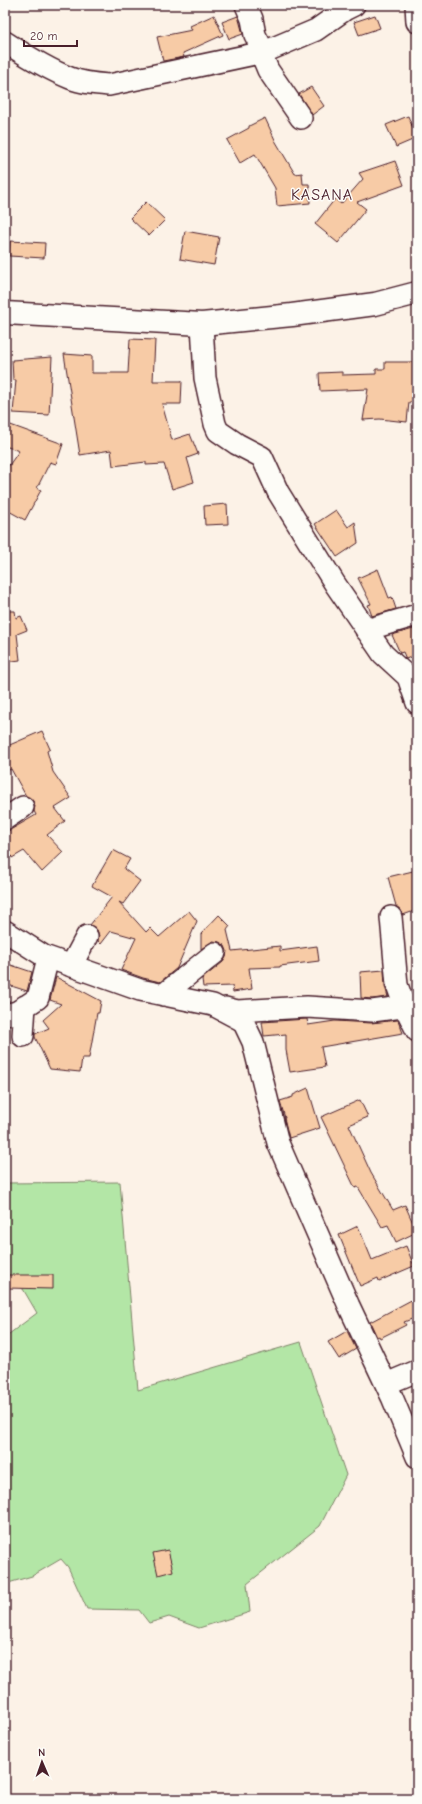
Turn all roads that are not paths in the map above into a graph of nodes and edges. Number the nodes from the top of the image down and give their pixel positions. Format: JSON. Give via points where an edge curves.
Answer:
{"nodes":[{"id":1,"x":246,"y":5,"type":"edge"},
{"id":2,"x":354,"y":5,"type":"edge"},
{"id":3,"x":416,"y":5,"type":"edge"},
{"id":4,"x":417,"y":22,"type":"edge"},
{"id":5,"x":5,"y":42,"type":"edge"},
{"id":6,"x":264,"y":52,"type":"junction"},
{"id":7,"x":301,"y":118,"type":"dead end"},
{"id":8,"x":417,"y":293,"type":"edge"},
{"id":9,"x":5,"y":313,"type":"edge"},
{"id":10,"x":202,"y":324,"type":"junction"},
{"id":11,"x":417,"y":615,"type":"edge"},
{"id":12,"x":366,"y":630,"type":"junction"},
{"id":13,"x":417,"y":703,"type":"edge"},
{"id":14,"x":391,"y":917,"type":"dead end"},
{"id":15,"x":5,"y":932,"type":"edge"},
{"id":16,"x":87,"y":936,"type":"dead end"},
{"id":17,"x":215,"y":953,"type":"dead end"},
{"id":18,"x":48,"y":958,"type":"junction"},
{"id":19,"x":71,"y":966,"type":"junction"},
{"id":20,"x":163,"y":995,"type":"junction"},
{"id":21,"x":213,"y":1005,"type":"junction"},
{"id":22,"x":25,"y":1006,"type":"junction"},
{"id":23,"x":411,"y":1006,"type":"edge"},
{"id":24,"x":5,"y":1015,"type":"edge"},
{"id":25,"x":417,"y":1031,"type":"edge"},
{"id":26,"x":23,"y":1036,"type":"dead end"},
{"id":27,"x":417,"y":1372,"type":"edge"},
{"id":28,"x":386,"y":1384,"type":"junction"},
{"id":29,"x":417,"y":1456,"type":"edge"}],
"edges":[{"from":1,"to":6,"type":"street","via":[[255,35]]},
{"from":2,"to":6,"type":"street","via":[[316,30]]},
{"from":3,"to":4,"type":"street"},
{"from":5,"to":6,"type":"street","via":[[26,56],[70,78],[109,85]]},
{"from":6,"to":7,"type":"street","via":[[263,58],[268,70]]},
{"from":8,"to":10,"type":"main road","via":[[375,304]]},
{"from":9,"to":10,"type":"main road"},
{"from":10,"to":12,"type":"street","via":[[205,378],[218,431],[236,444],[262,457],[278,492]]},
{"from":11,"to":12,"type":"street"},
{"from":12,"to":13,"type":"street","via":[[383,654],[408,677]]},
{"from":14,"to":23,"type":"street","via":[[397,985]]},
{"from":15,"to":18,"type":"street"},
{"from":16,"to":19,"type":"street"},
{"from":17,"to":20,"type":"street"},
{"from":18,"to":19,"type":"street"},
{"from":18,"to":22,"type":"street","via":[[38,998]]},
{"from":19,"to":20,"type":"street","via":[[140,990]]},
{"from":20,"to":21,"type":"street"},
{"from":21,"to":23,"type":"street","via":[[237,1011],[307,1007],[372,1011]]},
{"from":21,"to":28,"type":"street","via":[[243,1021],[253,1042],[278,1143]]},
{"from":22,"to":24,"type":"street","via":[[17,1012]]},
{"from":22,"to":26,"type":"street"},
{"from":23,"to":25,"type":"street"},
{"from":27,"to":28,"type":"street"},
{"from":28,"to":29,"type":"street"}]}
